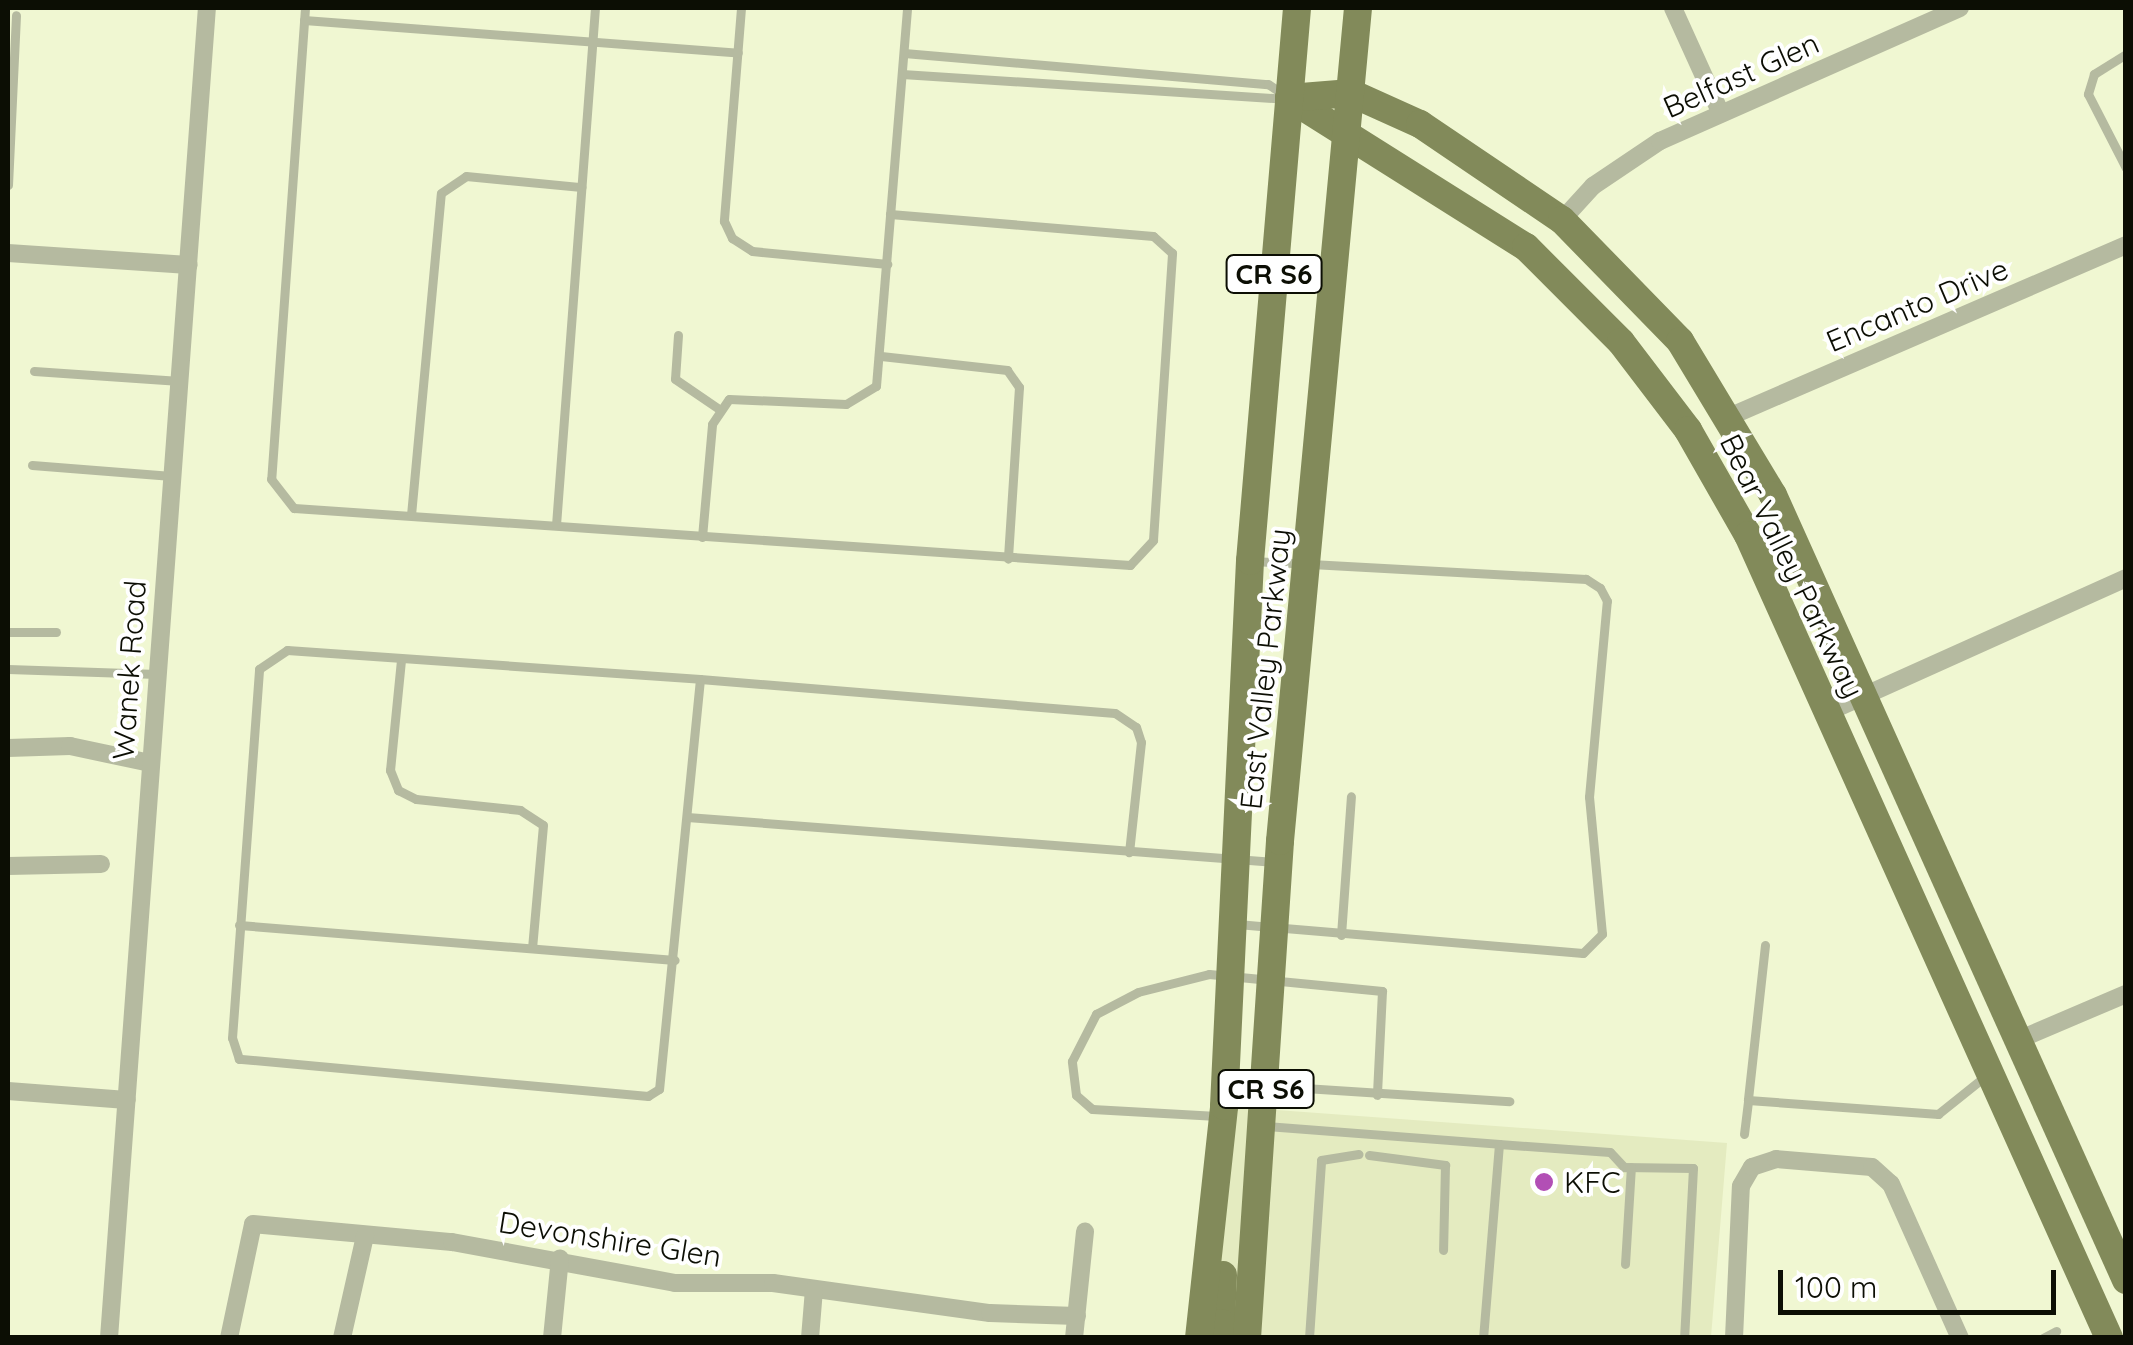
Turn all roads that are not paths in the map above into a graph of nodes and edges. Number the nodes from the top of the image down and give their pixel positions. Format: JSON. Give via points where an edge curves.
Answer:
{"nodes":[{"id":1,"x":207,"y":8,"type":"edge"},
{"id":2,"x":305,"y":8,"type":"edge"},
{"id":3,"x":595,"y":8,"type":"edge"},
{"id":4,"x":741,"y":8,"type":"edge"},
{"id":5,"x":908,"y":8,"type":"edge"},
{"id":6,"x":1297,"y":8,"type":"edge"},
{"id":7,"x":1358,"y":8,"type":"edge"},
{"id":8,"x":1673,"y":8,"type":"edge"},
{"id":9,"x":1960,"y":8,"type":"edge"},
{"id":10,"x":16,"y":15,"type":"dead end"},
{"id":11,"x":304,"y":20,"type":"junction"},
{"id":12,"x":593,"y":42,"type":"junction"},
{"id":13,"x":904,"y":53,"type":"junction"},
{"id":14,"x":738,"y":54,"type":"junction"},
{"id":15,"x":2126,"y":54,"type":"edge"},
{"id":16,"x":1044,"y":66,"type":"junction"},
{"id":17,"x":902,"y":74,"type":"junction"},
{"id":18,"x":1151,"y":74,"type":"junction"},
{"id":19,"x":1043,"y":85,"type":"junction"},
{"id":20,"x":1149,"y":93,"type":"junction"},
{"id":21,"x":1351,"y":93,"type":"junction"},
{"id":22,"x":1289,"y":98,"type":"junction"},
{"id":23,"x":1721,"y":114,"type":"junction"},
{"id":24,"x":1347,"y":134,"type":"junction"},
{"id":25,"x":2126,"y":168,"type":"edge"},
{"id":26,"x":8,"y":185,"type":"edge"},
{"id":27,"x":581,"y":187,"type":"junction"},
{"id":28,"x":890,"y":214,"type":"junction"},
{"id":29,"x":1562,"y":220,"type":"junction"},
{"id":30,"x":2126,"y":245,"type":"edge"},
{"id":31,"x":8,"y":252,"type":"edge"},
{"id":32,"x":887,"y":264,"type":"junction"},
{"id":33,"x":188,"y":265,"type":"junction"},
{"id":34,"x":678,"y":335,"type":"dead end"},
{"id":35,"x":880,"y":356,"type":"junction"},
{"id":36,"x":34,"y":371,"type":"dead end"},
{"id":37,"x":180,"y":381,"type":"junction"},
{"id":38,"x":719,"y":409,"type":"junction"},
{"id":39,"x":1731,"y":416,"type":"junction"},
{"id":40,"x":32,"y":465,"type":"dead end"},
{"id":41,"x":172,"y":476,"type":"junction"},
{"id":42,"x":411,"y":516,"type":"junction"},
{"id":43,"x":556,"y":525,"type":"junction"},
{"id":44,"x":702,"y":538,"type":"junction"},
{"id":45,"x":1008,"y":559,"type":"junction"},
{"id":46,"x":1250,"y":561,"type":"junction"},
{"id":47,"x":1308,"y":564,"type":"junction"},
{"id":48,"x":2126,"y":578,"type":"edge"},
{"id":49,"x":8,"y":632,"type":"edge"},
{"id":50,"x":56,"y":632,"type":"dead end"},
{"id":51,"x":400,"y":660,"type":"junction"},
{"id":52,"x":8,"y":669,"type":"edge"},
{"id":53,"x":156,"y":674,"type":"junction"},
{"id":54,"x":700,"y":680,"type":"junction"},
{"id":55,"x":1864,"y":695,"type":"junction"},
{"id":56,"x":1828,"y":712,"type":"junction"},
{"id":57,"x":8,"y":748,"type":"edge"},
{"id":58,"x":150,"y":763,"type":"junction"},
{"id":59,"x":1351,"y":796,"type":"dead end"},
{"id":60,"x":687,"y":818,"type":"junction"},
{"id":61,"x":1129,"y":852,"type":"junction"},
{"id":62,"x":1238,"y":860,"type":"junction"},
{"id":63,"x":1279,"y":862,"type":"junction"},
{"id":64,"x":101,"y":864,"type":"dead end"},
{"id":65,"x":8,"y":866,"type":"edge"},
{"id":66,"x":1235,"y":924,"type":"junction"},
{"id":67,"x":239,"y":925,"type":"junction"},
{"id":68,"x":1274,"y":928,"type":"junction"},
{"id":69,"x":1341,"y":934,"type":"junction"},
{"id":70,"x":1764,"y":945,"type":"dead end"},
{"id":71,"x":532,"y":948,"type":"junction"},
{"id":72,"x":674,"y":960,"type":"junction"},
{"id":73,"x":1231,"y":976,"type":"junction"},
{"id":74,"x":1271,"y":980,"type":"junction"},
{"id":75,"x":2126,"y":994,"type":"edge"},
{"id":76,"x":2018,"y":1040,"type":"junction"},
{"id":77,"x":1990,"y":1072,"type":"junction"},
{"id":78,"x":1225,"y":1083,"type":"junction"},
{"id":79,"x":1267,"y":1086,"type":"junction"},
{"id":80,"x":8,"y":1091,"type":"edge"},
{"id":81,"x":1376,"y":1095,"type":"junction"},
{"id":82,"x":127,"y":1100,"type":"junction"},
{"id":83,"x":1509,"y":1100,"type":"dead end"},
{"id":84,"x":1748,"y":1100,"type":"junction"},
{"id":85,"x":1222,"y":1116,"type":"junction"},
{"id":86,"x":1263,"y":1126,"type":"junction"},
{"id":87,"x":1744,"y":1134,"type":"dead end"},
{"id":88,"x":1499,"y":1144,"type":"junction"},
{"id":89,"x":1631,"y":1167,"type":"junction"},
{"id":90,"x":1212,"y":1226,"type":"junction"},
{"id":91,"x":1085,"y":1232,"type":"dead end"},
{"id":92,"x":366,"y":1236,"type":"junction"},
{"id":93,"x":1444,"y":1250,"type":"dead end"},
{"id":94,"x":560,"y":1258,"type":"junction"},
{"id":95,"x":1625,"y":1264,"type":"dead end"},
{"id":96,"x":2126,"y":1280,"type":"edge"},
{"id":97,"x":814,"y":1289,"type":"junction"},
{"id":98,"x":1077,"y":1316,"type":"junction"},
{"id":99,"x":2056,"y":1331,"type":"dead end"},
{"id":100,"x":109,"y":1338,"type":"edge"},
{"id":101,"x":229,"y":1338,"type":"edge"},
{"id":102,"x":342,"y":1338,"type":"edge"},
{"id":103,"x":552,"y":1338,"type":"edge"},
{"id":104,"x":810,"y":1338,"type":"edge"},
{"id":105,"x":1074,"y":1338,"type":"edge"},
{"id":106,"x":1199,"y":1338,"type":"edge"},
{"id":107,"x":1229,"y":1338,"type":"edge"},
{"id":108,"x":1247,"y":1338,"type":"edge"},
{"id":109,"x":1309,"y":1338,"type":"edge"},
{"id":110,"x":1483,"y":1338,"type":"edge"},
{"id":111,"x":1684,"y":1338,"type":"edge"},
{"id":112,"x":1734,"y":1338,"type":"edge"},
{"id":113,"x":1960,"y":1338,"type":"edge"},
{"id":114,"x":2043,"y":1338,"type":"edge"},
{"id":115,"x":2109,"y":1338,"type":"edge"}],
"edges":[{"from":1,"to":33,"type":"street","name":"Wanek Road"},
{"from":2,"to":11,"type":"lane"},
{"from":3,"to":12,"type":"lane"},
{"from":4,"to":14,"type":"lane"},
{"from":5,"to":13,"type":"lane"},
{"from":6,"to":22,"type":"main road","name":"East Valley Parkway","number":"CR S6"},
{"from":7,"to":21,"type":"main road","name":"East Valley Parkway","number":"CR S6"},
{"from":8,"to":23,"type":"street"},
{"from":9,"to":23,"type":"street","name":"Belfast Glen"},
{"from":10,"to":26,"type":"lane"},
{"from":11,"to":12,"type":"lane"},
{"from":11,"to":42,"type":"lane","via":[[271,479],[294,508]]},
{"from":12,"to":14,"type":"lane"},
{"from":12,"to":27,"type":"lane"},
{"from":13,"to":16,"type":"lane"},
{"from":13,"to":17,"type":"lane"},
{"from":14,"to":32,"type":"lane","via":[[724,222],[732,238],[752,252]]},
{"from":15,"to":25,"type":"lane","via":[[2094,74],[2088,94]]},
{"from":16,"to":18,"type":"lane"},
{"from":16,"to":19,"type":"lane"},
{"from":17,"to":19,"type":"lane"},
{"from":17,"to":28,"type":"lane"},
{"from":18,"to":20,"type":"lane"},
{"from":18,"to":22,"type":"lane","via":[[1268,84]]},
{"from":19,"to":20,"type":"lane"},
{"from":20,"to":22,"type":"lane"},
{"from":21,"to":22,"type":"main road","name":"Bear Valley Parkway"},
{"from":21,"to":24,"type":"main road","name":"East Valley Parkway","number":"CR S6"},
{"from":21,"to":29,"type":"main road","name":"Bear Valley Parkway","via":[[1420,124]]},
{"from":22,"to":24,"type":"main road","name":"Bear Valley Parkway"},
{"from":22,"to":46,"type":"main road","name":"East Valley Parkway","number":"CR S6"},
{"from":23,"to":29,"type":"street","name":"Belfast Glen","via":[[1625,160]]},
{"from":24,"to":47,"type":"main road","name":"East Valley Parkway","number":"CR S6"},
{"from":24,"to":56,"type":"main road","name":"Bear Valley Parkway","via":[[1526,248],[1621,342],[1730,498]]},
{"from":27,"to":42,"type":"lane","via":[[466,176],[441,193]]},
{"from":27,"to":43,"type":"lane"},
{"from":28,"to":32,"type":"lane"},
{"from":28,"to":45,"type":"lane","via":[[1153,236],[1172,252],[1149,551],[1130,565]]},
{"from":29,"to":39,"type":"main road","name":"Bear Valley Parkway","via":[[1680,342]]},
{"from":30,"to":39,"type":"street","name":"Encanto Drive"},
{"from":31,"to":33,"type":"street"},
{"from":32,"to":35,"type":"lane"},
{"from":33,"to":37,"type":"street","name":"Wanek Road"},
{"from":34,"to":38,"type":"lane","via":[[675,378]]},
{"from":35,"to":38,"type":"lane","via":[[868,397],[846,404],[729,399]]},
{"from":35,"to":45,"type":"lane","via":[[1007,370],[1019,387]]},
{"from":36,"to":37,"type":"lane"},
{"from":37,"to":41,"type":"street","name":"Wanek Road"},
{"from":38,"to":44,"type":"lane"},
{"from":39,"to":55,"type":"main road","name":"Bear Valley Parkway"},
{"from":40,"to":41,"type":"lane"},
{"from":41,"to":53,"type":"street","name":"Wanek Road"},
{"from":42,"to":43,"type":"lane"},
{"from":43,"to":44,"type":"lane"},
{"from":44,"to":45,"type":"lane"},
{"from":46,"to":47,"type":"lane"},
{"from":46,"to":62,"type":"main road","name":"East Valley Parkway","number":"CR S6"},
{"from":47,"to":63,"type":"main road","name":"East Valley Parkway","number":"CR S6"},
{"from":47,"to":69,"type":"lane","via":[[1586,579],[1607,601],[1589,797],[1602,934],[1584,953]]},
{"from":48,"to":55,"type":"street"},
{"from":49,"to":50,"type":"lane"},
{"from":51,"to":54,"type":"lane"},
{"from":51,"to":67,"type":"lane","via":[[288,650],[260,669]]},
{"from":51,"to":71,"type":"lane","via":[[390,770],[398,790],[416,799],[520,810],[544,825]]},
{"from":52,"to":53,"type":"lane"},
{"from":53,"to":58,"type":"street","name":"Wanek Road"},
{"from":54,"to":60,"type":"lane"},
{"from":54,"to":61,"type":"lane","via":[[1115,713],[1136,727],[1141,742]]},
{"from":55,"to":56,"type":"street"},
{"from":55,"to":76,"type":"main road","name":"Bear Valley Parkway"},
{"from":56,"to":77,"type":"main road","name":"Bear Valley Parkway"},
{"from":57,"to":58,"type":"street","via":[[70,746]]},
{"from":58,"to":82,"type":"street","name":"Wanek Road"},
{"from":59,"to":69,"type":"lane"},
{"from":60,"to":61,"type":"lane"},
{"from":60,"to":72,"type":"lane"},
{"from":61,"to":62,"type":"lane"},
{"from":62,"to":63,"type":"lane"},
{"from":62,"to":66,"type":"main road","name":"East Valley Parkway","number":"CR S6"},
{"from":63,"to":68,"type":"main road","name":"East Valley Parkway","number":"CR S6"},
{"from":64,"to":65,"type":"street"},
{"from":66,"to":68,"type":"lane"},
{"from":66,"to":73,"type":"main road","name":"East Valley Parkway","number":"CR S6"},
{"from":67,"to":71,"type":"lane"},
{"from":67,"to":72,"type":"lane","via":[[232,1038],[239,1059],[258,1066],[648,1096],[664,1080]]},
{"from":68,"to":69,"type":"lane"},
{"from":68,"to":74,"type":"main road","name":"East Valley Parkway","number":"CR S6"},
{"from":70,"to":84,"type":"lane"},
{"from":71,"to":72,"type":"lane"},
{"from":73,"to":74,"type":"lane"},
{"from":73,"to":78,"type":"main road","name":"East Valley Parkway","number":"CR S6"},
{"from":73,"to":85,"type":"lane","via":[[1138,992],[1096,1014],[1072,1061],[1076,1095],[1102,1114]]},
{"from":74,"to":79,"type":"main road","name":"East Valley Parkway","number":"CR S6"},
{"from":74,"to":81,"type":"lane","via":[[1382,992]]},
{"from":75,"to":76,"type":"street"},
{"from":76,"to":96,"type":"main road","name":"Bear Valley Parkway"},
{"from":77,"to":84,"type":"lane","via":[[1938,1114]]},
{"from":77,"to":115,"type":"main road","name":"Bear Valley Parkway"},
{"from":78,"to":79,"type":"lane"},
{"from":78,"to":85,"type":"main road","name":"East Valley Parkway","number":"CR S6"},
{"from":79,"to":81,"type":"lane"},
{"from":79,"to":86,"type":"main road","name":"East Valley Parkway","number":"CR S6"},
{"from":80,"to":82,"type":"street"},
{"from":81,"to":83,"type":"lane"},
{"from":82,"to":100,"type":"street","name":"Wanek Road"},
{"from":84,"to":87,"type":"lane"},
{"from":85,"to":90,"type":"main road","name":"East Valley Parkway","number":"CR S6"},
{"from":86,"to":88,"type":"lane"},
{"from":86,"to":108,"type":"main road","name":"East Valley Parkway","number":"CR S6"},
{"from":88,"to":89,"type":"lane","via":[[1610,1152]]},
{"from":88,"to":110,"type":"lane"},
{"from":89,"to":95,"type":"lane"},
{"from":89,"to":111,"type":"lane","via":[[1693,1168]]},
{"from":90,"to":106,"type":"main road","name":"East Valley Parkway","number":"CR S6"},
{"from":90,"to":107,"type":"main road","via":[[1224,1254],[1221,1323]]},
{"from":91,"to":98,"type":"street"},
{"from":92,"to":94,"type":"street","name":"Devonshire Glen"},
{"from":92,"to":101,"type":"street","name":"Devonshire Glen","via":[[253,1224]]},
{"from":92,"to":102,"type":"street"},
{"from":93,"to":109,"type":"lane","via":[[1445,1165],[1364,1154],[1321,1160]]},
{"from":94,"to":97,"type":"street","name":"Devonshire Glen","via":[[675,1283]]},
{"from":94,"to":103,"type":"street"},
{"from":97,"to":98,"type":"street","name":"Devonshire Glen","via":[[990,1314]]},
{"from":97,"to":104,"type":"street"},
{"from":98,"to":105,"type":"street"},
{"from":99,"to":114,"type":"lane"},
{"from":112,"to":113,"type":"street","via":[[1741,1186],[1752,1167],[1776,1159],[1872,1167],[1891,1184]]}]}
